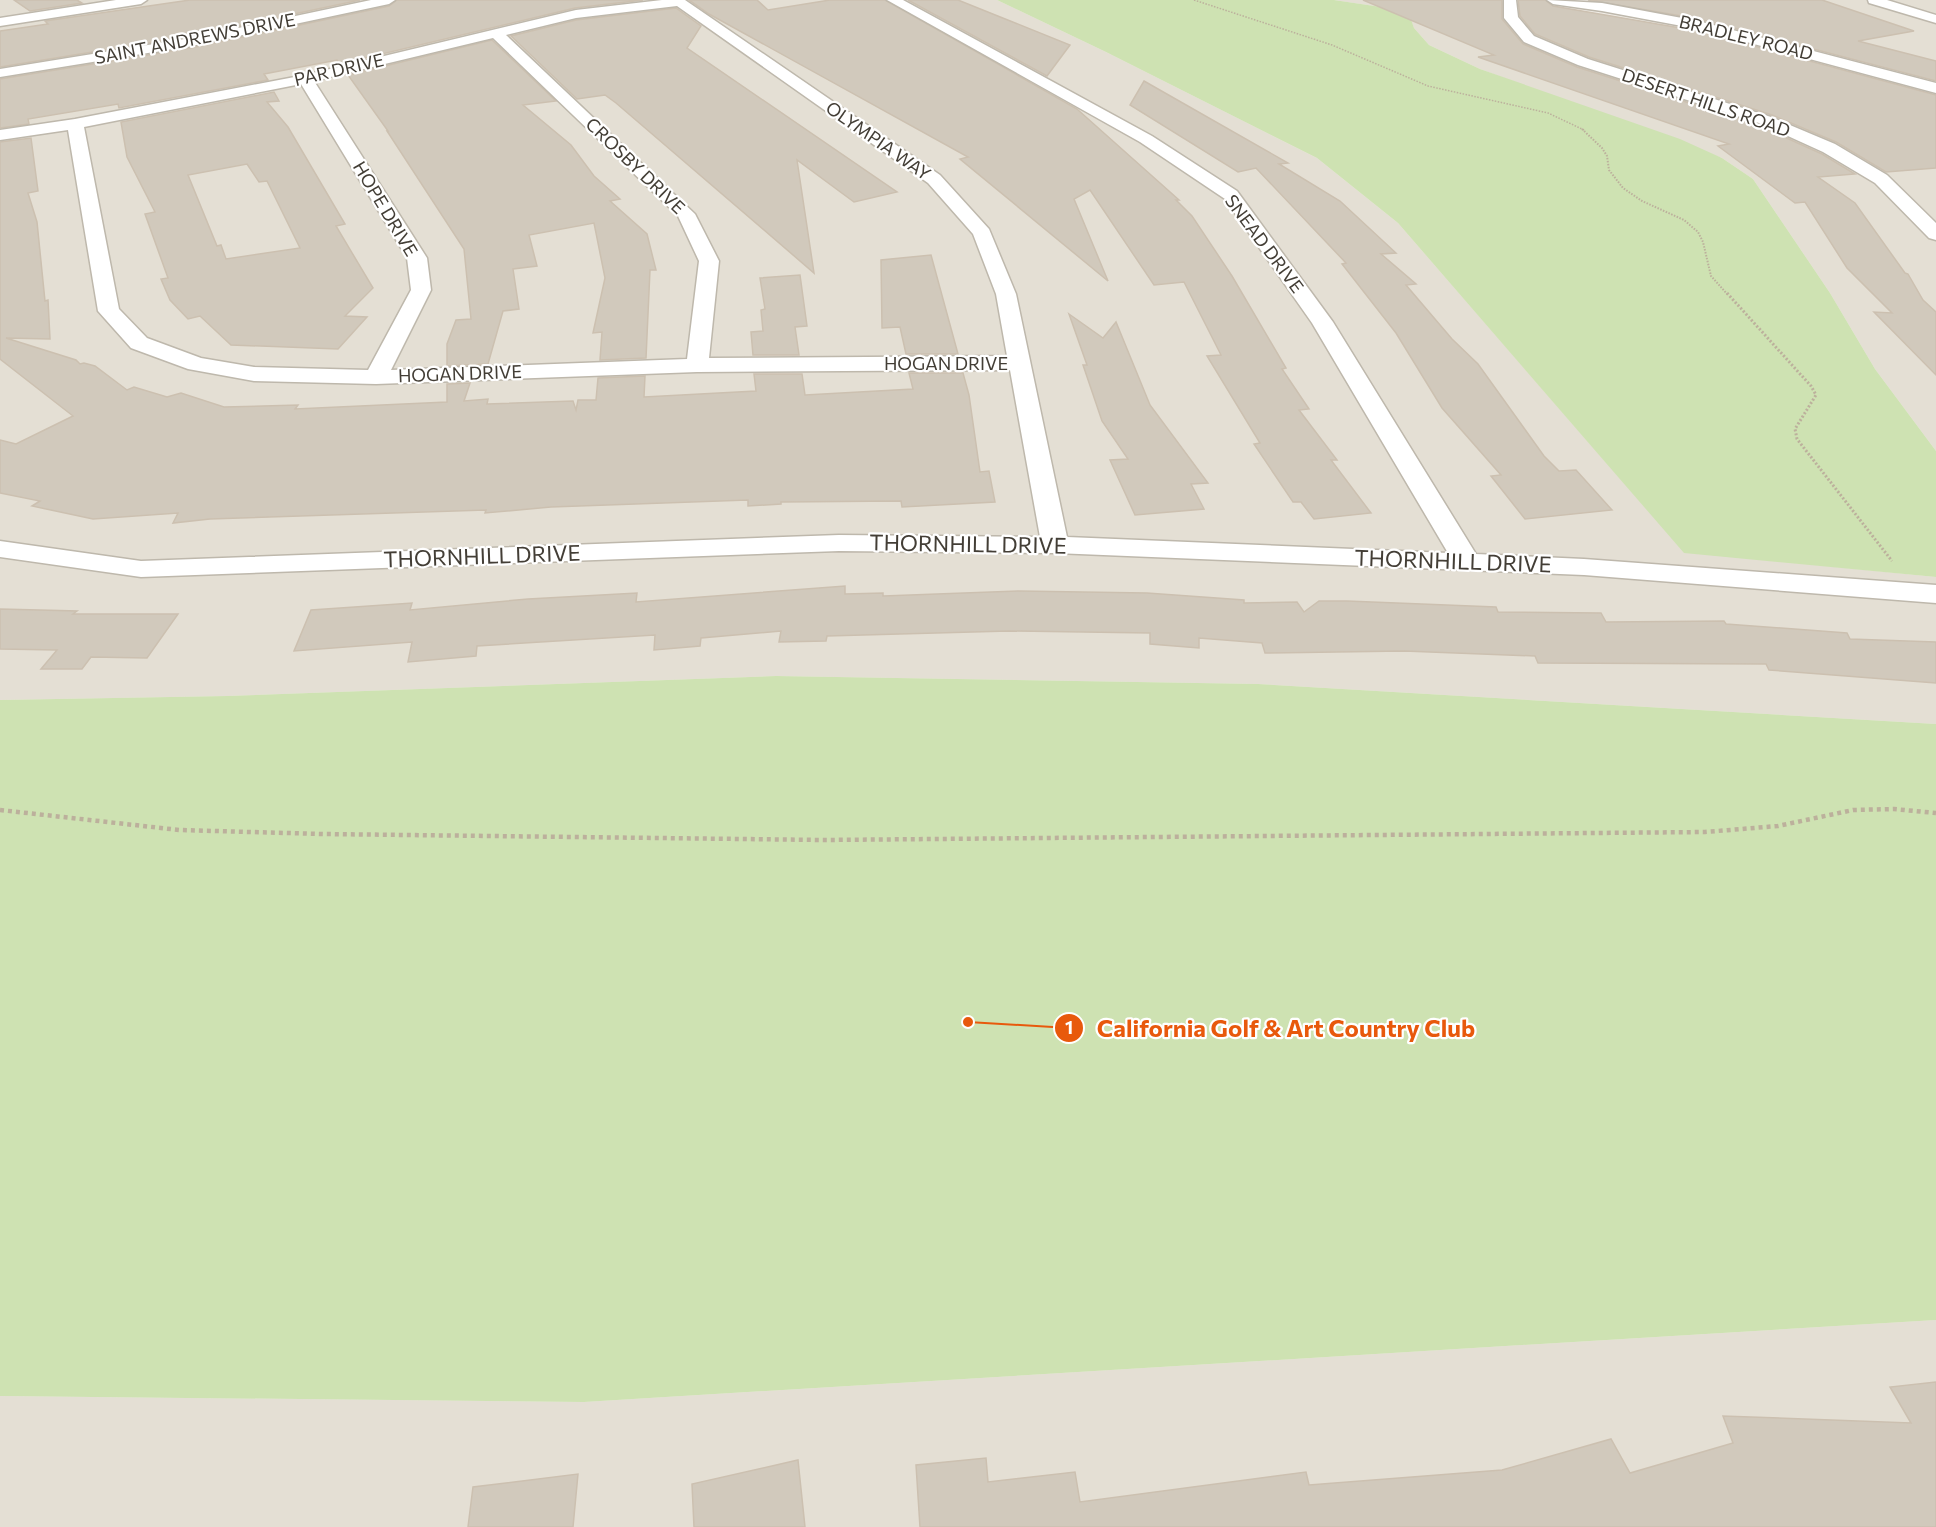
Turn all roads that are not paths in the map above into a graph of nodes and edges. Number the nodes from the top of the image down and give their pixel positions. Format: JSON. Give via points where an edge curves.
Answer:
{"nodes":[{"id":1,"x":141,"y":0,"type":"edge"},
{"id":2,"x":389,"y":0,"type":"edge"},
{"id":3,"x":893,"y":0,"type":"edge"},
{"id":4,"x":1510,"y":0,"type":"edge"},
{"id":5,"x":1553,"y":0,"type":"edge"},
{"id":6,"x":1874,"y":0,"type":"edge"},
{"id":7,"x":678,"y":1,"type":"edge"},
{"id":8,"x":1936,"y":19,"type":"edge"},
{"id":9,"x":0,"y":22,"type":"edge"},
{"id":10,"x":496,"y":33,"type":"junction"},
{"id":11,"x":0,"y":73,"type":"edge"},
{"id":12,"x":305,"y":79,"type":"junction"},
{"id":13,"x":1936,"y":88,"type":"edge"},
{"id":14,"x":75,"y":124,"type":"junction"},
{"id":15,"x":0,"y":135,"type":"edge"},
{"id":16,"x":1933,"y":227,"type":"edge"},
{"id":17,"x":1019,"y":363,"type":"junction"},
{"id":18,"x":697,"y":365,"type":"junction"},
{"id":19,"x":376,"y":377,"type":"junction"},
{"id":20,"x":1055,"y":545,"type":"junction"},
{"id":21,"x":0,"y":549,"type":"edge"},
{"id":22,"x":1467,"y":562,"type":"junction"},
{"id":23,"x":1936,"y":594,"type":"edge"}],
"edges":[{"from":1,"to":9,"type":"street"},
{"from":2,"to":11,"type":"street","name":"SAINT ANDREWS DRIVE","via":[[191,42]]},
{"from":3,"to":22,"type":"street","name":"SNEAD DRIVE","via":[[1146,139],[1231,195],[1322,322]]},
{"from":4,"to":16,"type":"street","name":"DESERT HILLS ROAD","via":[[1511,18],[1528,39],[1583,62],[1766,120],[1829,148],[1881,179]]},
{"from":5,"to":13,"type":"street","name":"BRADLEY ROAD","via":[[1694,23]]},
{"from":6,"to":8,"type":"street"},
{"from":7,"to":10,"type":"street","name":"PAR DRIVE","via":[[576,14]]},
{"from":7,"to":17,"type":"street","name":"OLYMPIA WAY","via":[[934,179],[982,233],[1006,294]]},
{"from":10,"to":12,"type":"street","name":"PAR DRIVE"},
{"from":10,"to":18,"type":"street","name":"CROSBY DRIVE","via":[[686,214],[709,261]]},
{"from":12,"to":14,"type":"street","name":"PAR DRIVE"},
{"from":12,"to":19,"type":"street","name":"HOPE DRIVE","via":[[417,258],[420,290]]},
{"from":14,"to":15,"type":"street","name":"PAR DRIVE"},
{"from":14,"to":19,"type":"street","name":"HOGAN DRIVE","via":[[109,311],[139,343],[196,364],[254,374]]},
{"from":17,"to":18,"type":"street","name":"HOGAN DRIVE"},
{"from":17,"to":20,"type":"street","name":"OLYMPIA WAY"},
{"from":18,"to":19,"type":"street","name":"HOGAN DRIVE"},
{"from":20,"to":21,"type":"street","name":"THORNHILL DRIVE","via":[[839,543],[141,569]]},
{"from":20,"to":22,"type":"street","name":"THORNHILL DRIVE"},
{"from":22,"to":23,"type":"street","name":"THORNHILL DRIVE"}]}
